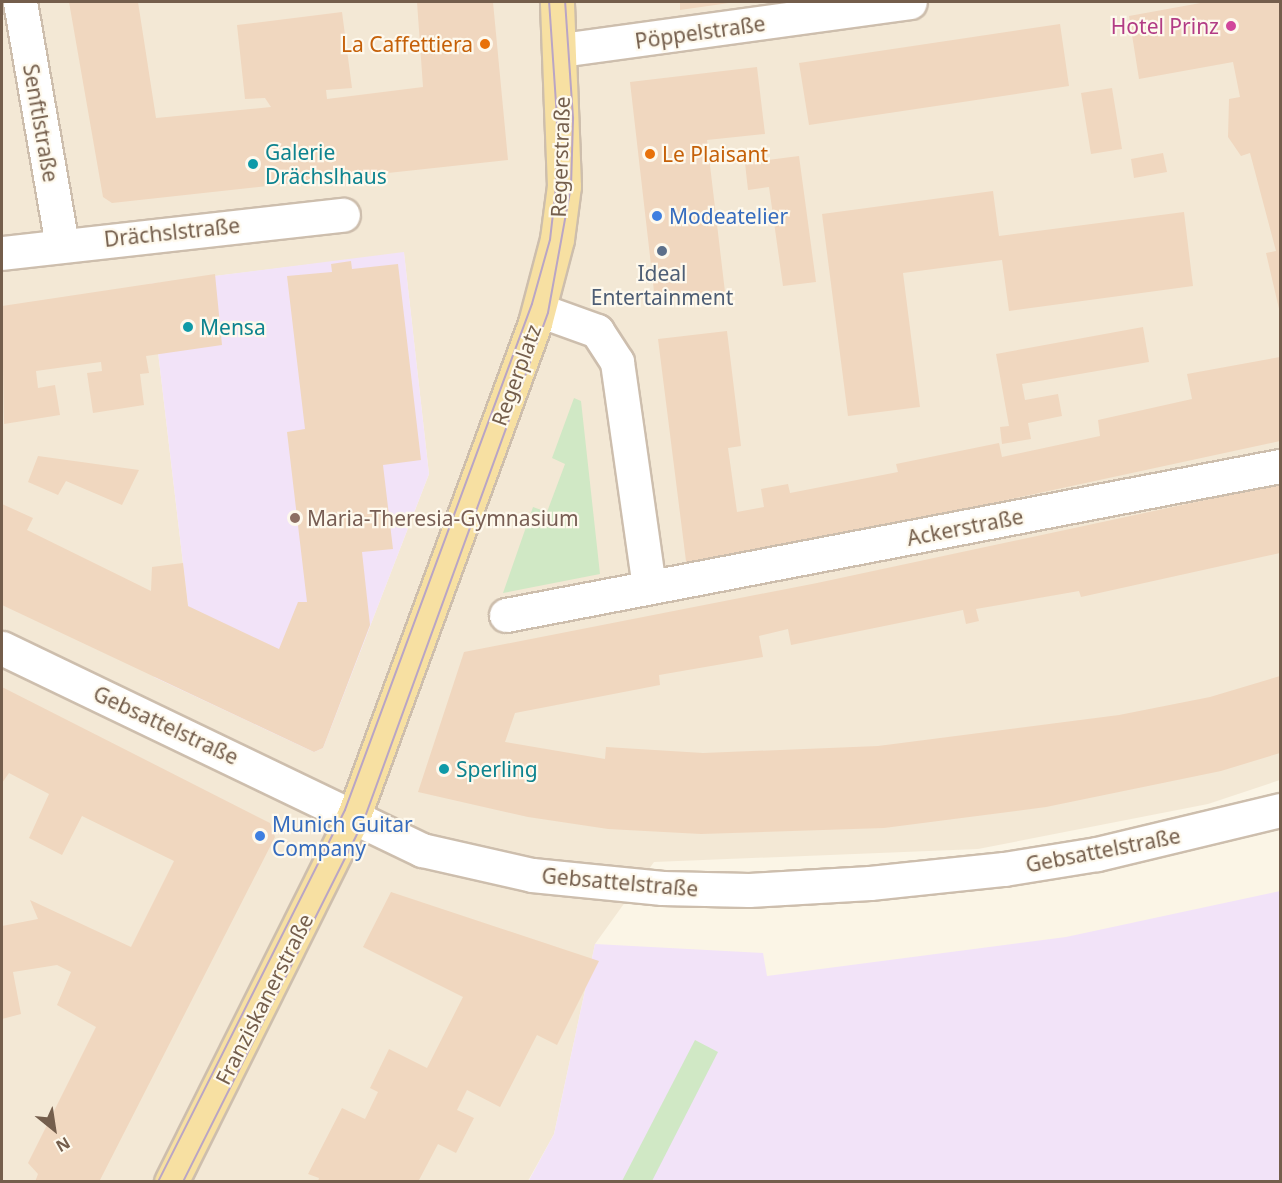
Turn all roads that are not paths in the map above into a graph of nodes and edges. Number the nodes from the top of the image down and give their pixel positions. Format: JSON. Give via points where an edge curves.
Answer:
{"nodes":[{"id":1,"x":20,"y":2,"type":"edge"},
{"id":2,"x":557,"y":2,"type":"edge"},
{"id":3,"x":910,"y":2,"type":"edge"},
{"id":4,"x":561,"y":50,"type":"junction"},
{"id":5,"x":342,"y":215,"type":"dead end"},
{"id":6,"x":62,"y":244,"type":"junction"},
{"id":7,"x":2,"y":253,"type":"edge"},
{"id":8,"x":540,"y":310,"type":"junction"},
{"id":9,"x":1281,"y":466,"type":"edge"},
{"id":10,"x":649,"y":587,"type":"junction"},
{"id":11,"x":506,"y":615,"type":"dead end"},
{"id":12,"x":2,"y":648,"type":"edge"},
{"id":13,"x":1281,"y":810,"type":"edge"},
{"id":14,"x":354,"y":815,"type":"junction"},
{"id":15,"x":171,"y":1182,"type":"edge"}],
"edges":[{"from":1,"to":6,"type":"street","name":"Senftlstraße"},
{"from":2,"to":4,"type":"main road","name":"Regerstraße"},
{"from":3,"to":4,"type":"street","name":"Pöppelstraße"},
{"from":4,"to":8,"type":"main road","name":"Regerstraße","via":[[564,186],[557,239]]},
{"from":5,"to":6,"type":"street","name":"Drächslstraße"},
{"from":6,"to":7,"type":"street","name":"Drächslstraße"},
{"from":8,"to":10,"type":"street","name":"Regerplatz","via":[[597,331],[616,362]]},
{"from":8,"to":14,"type":"main road","name":"Regerplatz"},
{"from":9,"to":10,"type":"street","name":"Ackerstraße"},
{"from":10,"to":11,"type":"street"},
{"from":12,"to":14,"type":"street","name":"Gebsattelstraße"},
{"from":13,"to":14,"type":"street","name":"Gebsattelstraße","via":[[1097,854],[1004,869],[749,890],[662,888],[532,875],[422,850]]},
{"from":14,"to":15,"type":"main road","name":"Franziskanerstraße"}]}
